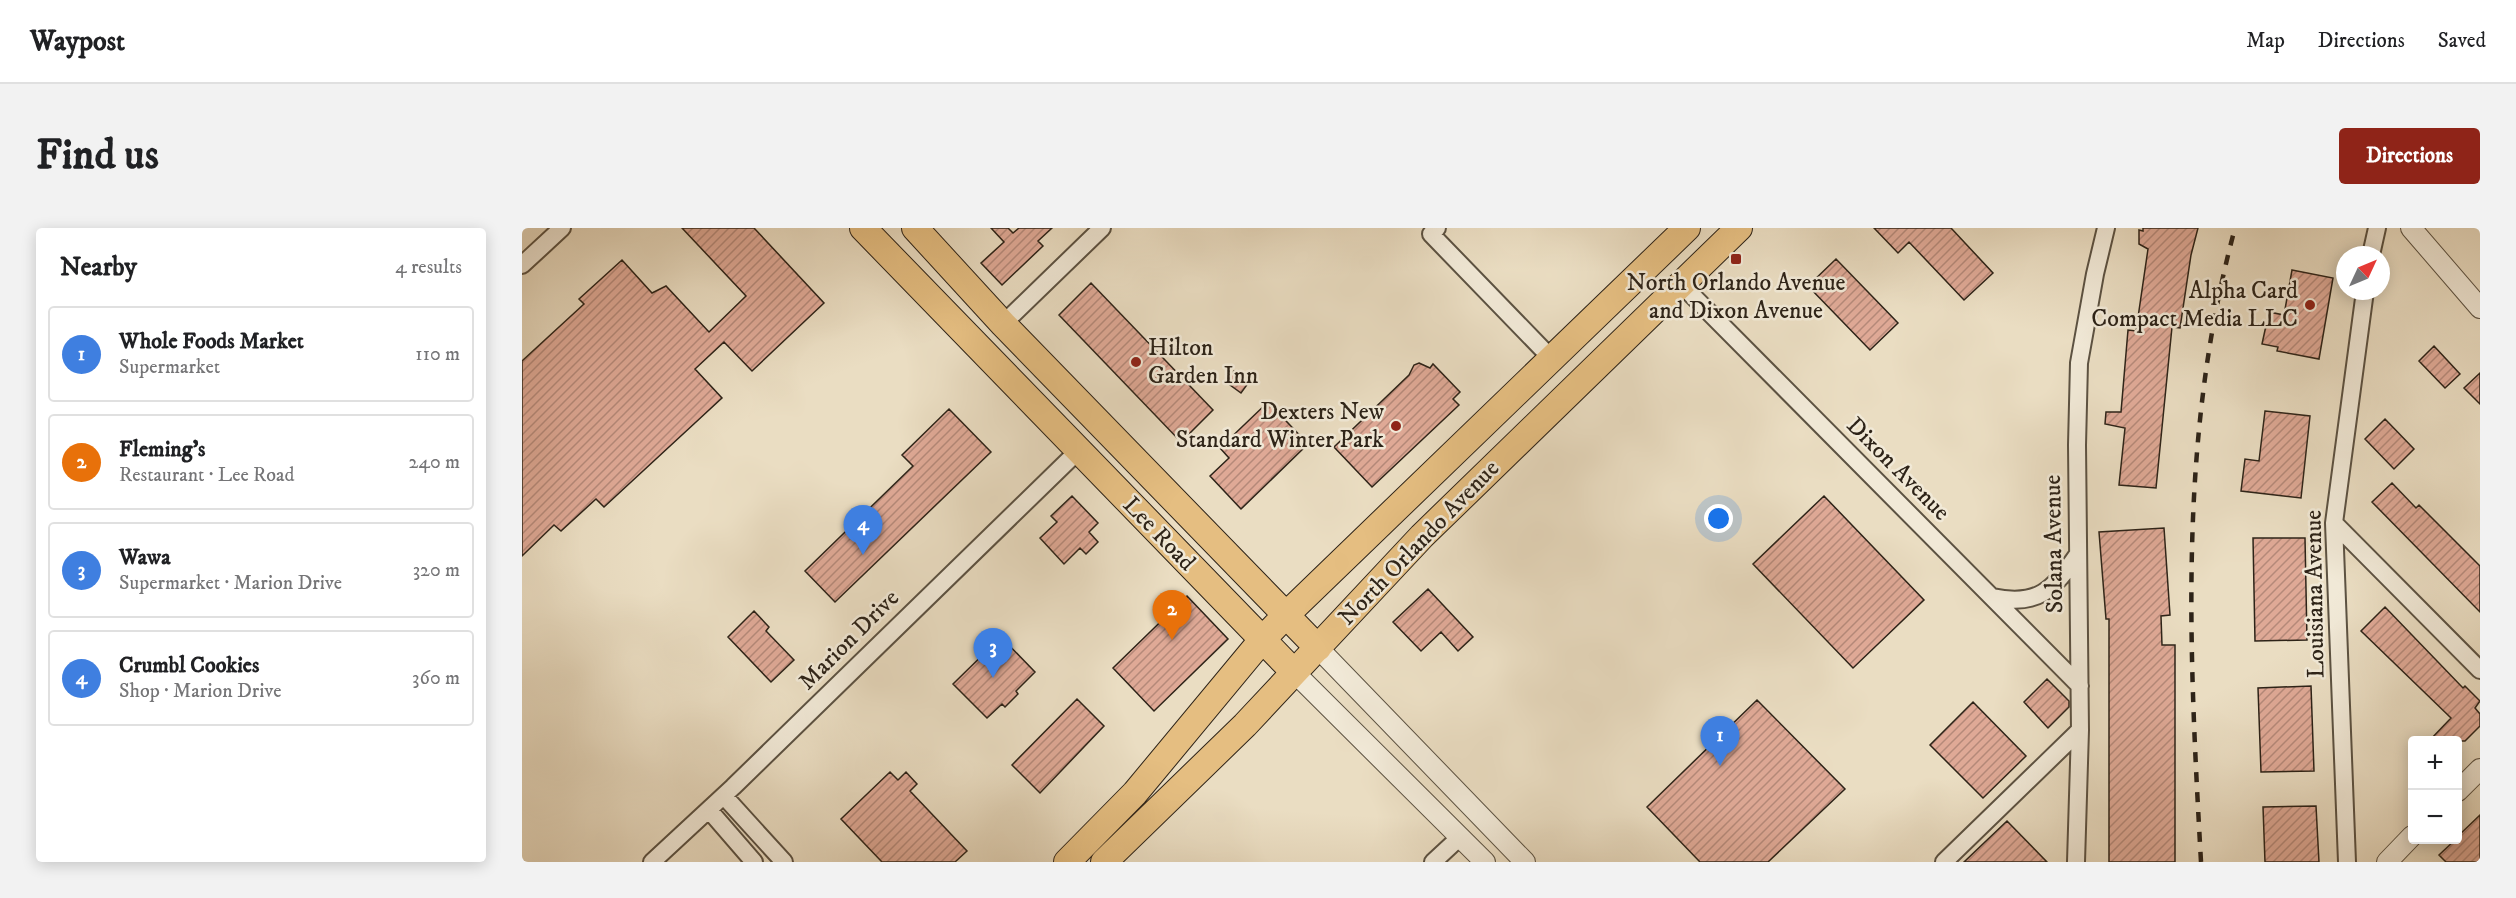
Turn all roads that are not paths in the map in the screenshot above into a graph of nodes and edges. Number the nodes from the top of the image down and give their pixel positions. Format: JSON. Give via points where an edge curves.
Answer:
{"nodes":[{"id":1,"x":562,"y":228,"type":"edge"},
{"id":2,"x":863,"y":228,"type":"edge"},
{"id":3,"x":915,"y":228,"type":"edge"},
{"id":4,"x":1102,"y":228,"type":"edge"},
{"id":5,"x":1687,"y":228,"type":"edge"},
{"id":6,"x":1739,"y":228,"type":"edge"},
{"id":7,"x":2106,"y":228,"type":"edge"},
{"id":8,"x":2377,"y":228,"type":"edge"},
{"id":9,"x":2411,"y":228,"type":"edge"},
{"id":10,"x":1434,"y":231,"type":"edge"},
{"id":11,"x":2373,"y":246,"type":"edge"},
{"id":12,"x":522,"y":265,"type":"edge"},
{"id":13,"x":1682,"y":285,"type":"junction"},
{"id":14,"x":2364,"y":300,"type":"edge"},
{"id":15,"x":2480,"y":308,"type":"edge"},
{"id":16,"x":946,"y":313,"type":"junction"},
{"id":17,"x":1003,"y":324,"type":"junction"},
{"id":18,"x":1551,"y":358,"type":"junction"},
{"id":19,"x":1527,"y":382,"type":"junction"},
{"id":20,"x":1078,"y":450,"type":"junction"},
{"id":21,"x":1504,"y":456,"type":"junction"},
{"id":22,"x":2334,"y":523,"type":"junction"},
{"id":23,"x":2078,"y":554,"type":"junction"},
{"id":24,"x":1992,"y":597,"type":"junction"},
{"id":25,"x":1286,"y":615,"type":"junction"},
{"id":26,"x":1262,"y":640,"type":"junction"},
{"id":27,"x":1318,"y":648,"type":"junction"},
{"id":28,"x":2480,"y":670,"type":"edge"},
{"id":29,"x":1294,"y":672,"type":"junction"},
{"id":30,"x":2080,"y":686,"type":"junction"},
{"id":31,"x":2080,"y":730,"type":"junction"},
{"id":32,"x":2480,"y":769,"type":"edge"},
{"id":33,"x":2458,"y":790,"type":"edge"},
{"id":34,"x":724,"y":796,"type":"junction"},
{"id":35,"x":709,"y":810,"type":"junction"},
{"id":36,"x":1460,"y":837,"type":"junction"},
{"id":37,"x":2408,"y":840,"type":"edge"},
{"id":38,"x":652,"y":862,"type":"edge"},
{"id":39,"x":754,"y":862,"type":"edge"},
{"id":40,"x":784,"y":862,"type":"edge"},
{"id":41,"x":1067,"y":862,"type":"edge"},
{"id":42,"x":1104,"y":862,"type":"edge"},
{"id":43,"x":1433,"y":862,"type":"edge"},
{"id":44,"x":1485,"y":862,"type":"edge"},
{"id":45,"x":1525,"y":862,"type":"edge"},
{"id":46,"x":1944,"y":862,"type":"edge"},
{"id":47,"x":2076,"y":862,"type":"edge"},
{"id":48,"x":2347,"y":862,"type":"edge"},
{"id":49,"x":2387,"y":862,"type":"edge"}],
"edges":[{"from":1,"to":12,"type":"street"},
{"from":2,"to":16,"type":"main road","name":"Lee Road"},
{"from":3,"to":17,"type":"main road","name":"Lee Road"},
{"from":4,"to":17,"type":"street"},
{"from":5,"to":18,"type":"main road","name":"North Orlando Avenue"},
{"from":6,"to":13,"type":"main road","name":"North Orlando Avenue"},
{"from":7,"to":23,"type":"street","name":"Solana Avenue","via":[[2079,363]]},
{"from":8,"to":11,"type":"street"},
{"from":9,"to":15,"type":"street"},
{"from":10,"to":18,"type":"street"},
{"from":13,"to":21,"type":"main road","name":"North Orlando Avenue"},
{"from":13,"to":24,"type":"street","name":"Dixon Avenue"},
{"from":14,"to":22,"type":"street","name":"Louisiana Avenue"},
{"from":16,"to":17,"type":"main road","via":[[977,326]]},
{"from":16,"to":20,"type":"main road","name":"Lee Road"},
{"from":17,"to":25,"type":"main road","name":"Lee Road"},
{"from":18,"to":19,"type":"main road","name":"North Orlando Avenue"},
{"from":19,"to":21,"type":"main road","via":[[1507,420],[1502,438]]},
{"from":19,"to":25,"type":"main road","name":"North Orlando Avenue"},
{"from":20,"to":26,"type":"main road","name":"Lee Road"},
{"from":20,"to":34,"type":"street","name":"Marion Drive"},
{"from":21,"to":27,"type":"main road","name":"North Orlando Avenue","via":[[1422,536]]},
{"from":22,"to":28,"type":"street"},
{"from":22,"to":48,"type":"street","name":"Louisiana Avenue"},
{"from":23,"to":24,"type":"street","via":[[2045,593],[2012,602]]},
{"from":23,"to":30,"type":"street","name":"Solana Avenue"},
{"from":24,"to":30,"type":"street","name":"Dixon Avenue"},
{"from":25,"to":26,"type":"main road","name":"North Orlando Avenue"},
{"from":25,"to":27,"type":"main road","name":"Lee Road"},
{"from":26,"to":29,"type":"main road","name":"Lee Road"},
{"from":26,"to":41,"type":"main road","name":"North Orlando Avenue","via":[[1135,793]]},
{"from":27,"to":29,"type":"main road","name":"North Orlando Avenue"},
{"from":27,"to":45,"type":"street","name":"Lee Road"},
{"from":29,"to":36,"type":"street","name":"Lee Road"},
{"from":29,"to":42,"type":"main road","name":"North Orlando Avenue"},
{"from":30,"to":31,"type":"street","name":"Solana Avenue"},
{"from":31,"to":46,"type":"street"},
{"from":31,"to":47,"type":"street","name":"Solana Avenue"},
{"from":32,"to":33,"type":"street"},
{"from":34,"to":35,"type":"street","name":"Marion Drive"},
{"from":34,"to":40,"type":"street"},
{"from":35,"to":38,"type":"street","name":"Marion Drive"},
{"from":35,"to":39,"type":"street"},
{"from":36,"to":43,"type":"street"},
{"from":36,"to":44,"type":"street","name":"Lee Road"},
{"from":37,"to":49,"type":"street"}]}
